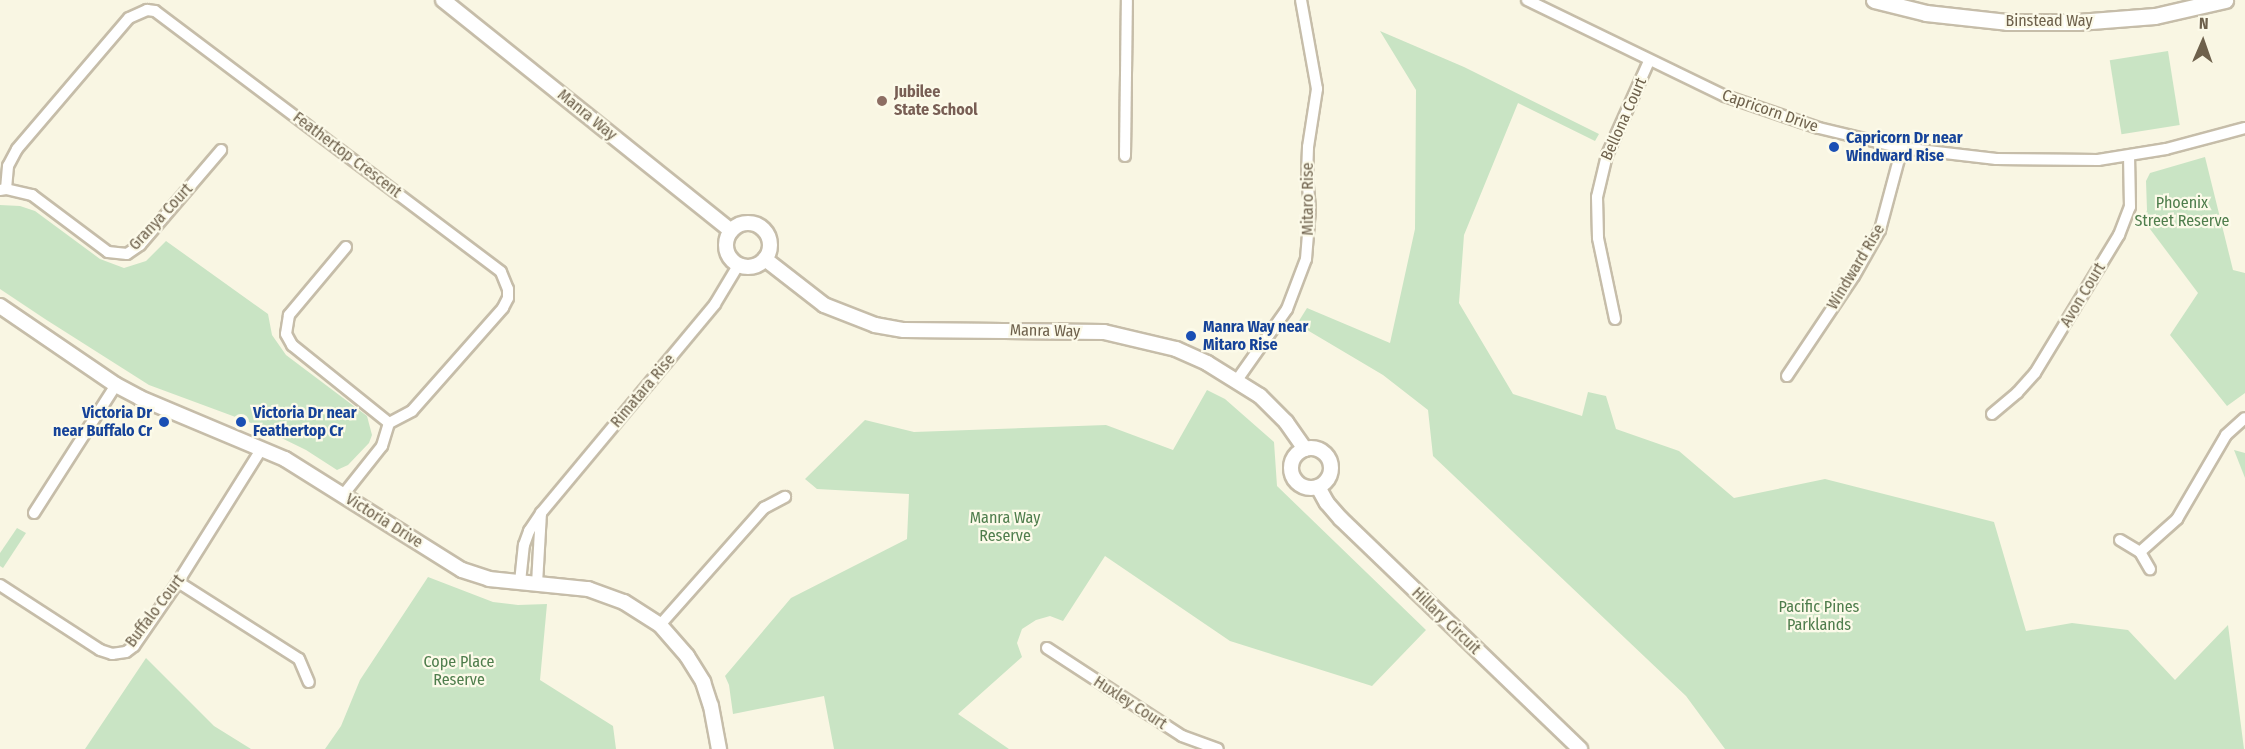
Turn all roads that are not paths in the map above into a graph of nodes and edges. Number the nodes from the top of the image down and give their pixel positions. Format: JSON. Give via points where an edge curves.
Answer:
{"nodes":[{"id":1,"x":443,"y":0,"type":"edge"},
{"id":2,"x":1127,"y":0,"type":"edge"},
{"id":3,"x":1301,"y":0,"type":"edge"},
{"id":4,"x":1527,"y":0,"type":"edge"},
{"id":5,"x":1874,"y":0,"type":"edge"},
{"id":6,"x":2225,"y":0,"type":"edge"},
{"id":7,"x":1649,"y":61,"type":"junction"},
{"id":8,"x":2245,"y":128,"type":"edge"},
{"id":9,"x":1902,"y":148,"type":"junction"},
{"id":10,"x":221,"y":150,"type":"dead end"},
{"id":11,"x":1125,"y":156,"type":"dead end"},
{"id":12,"x":2129,"y":156,"type":"junction"},
{"id":13,"x":3,"y":189,"type":"edge"},
{"id":14,"x":731,"y":231,"type":"junction"},
{"id":15,"x":346,"y":247,"type":"dead end"},
{"id":16,"x":765,"y":259,"type":"junction"},
{"id":17,"x":739,"y":264,"type":"junction"},
{"id":18,"x":0,"y":306,"type":"edge"},
{"id":19,"x":1615,"y":319,"type":"dead end"},
{"id":20,"x":1787,"y":376,"type":"dead end"},
{"id":21,"x":1237,"y":380,"type":"junction"},
{"id":22,"x":116,"y":385,"type":"junction"},
{"id":23,"x":1992,"y":414,"type":"dead end"},
{"id":24,"x":2244,"y":422,"type":"edge"},
{"id":25,"x":390,"y":423,"type":"junction"},
{"id":26,"x":262,"y":448,"type":"junction"},
{"id":27,"x":1305,"y":449,"type":"junction"},
{"id":28,"x":1318,"y":487,"type":"junction"},
{"id":29,"x":343,"y":495,"type":"junction"},
{"id":30,"x":785,"y":496,"type":"dead end"},
{"id":31,"x":34,"y":513,"type":"dead end"},
{"id":32,"x":541,"y":513,"type":"junction"},
{"id":33,"x":2120,"y":540,"type":"dead end"},
{"id":34,"x":2140,"y":552,"type":"junction"},
{"id":35,"x":2150,"y":569,"type":"dead end"},
{"id":36,"x":178,"y":582,"type":"junction"},
{"id":37,"x":520,"y":582,"type":"junction"},
{"id":38,"x":537,"y":584,"type":"junction"},
{"id":39,"x":0,"y":585,"type":"edge"},
{"id":40,"x":660,"y":625,"type":"junction"},
{"id":41,"x":1047,"y":648,"type":"dead end"},
{"id":42,"x":309,"y":682,"type":"dead end"},
{"id":43,"x":719,"y":749,"type":"edge"},
{"id":44,"x":1218,"y":749,"type":"edge"},
{"id":45,"x":1580,"y":749,"type":"edge"}],
"edges":[{"from":1,"to":14,"type":"street","name":"Manra Way"},
{"from":2,"to":11,"type":"street"},
{"from":3,"to":21,"type":"street","name":"Mitaro Rise","via":[[1317,89],[1308,147],[1310,209],[1306,259],[1287,309]]},
{"from":4,"to":7,"type":"street","name":"Capricorn Drive"},
{"from":5,"to":6,"type":"main road","name":"Binstead Way","via":[[1926,13],[2007,22],[2078,22],[2155,16]]},
{"from":7,"to":9,"type":"street","name":"Capricorn Drive","via":[[1776,115]]},
{"from":7,"to":19,"type":"street","name":"Bellona Court","via":[[1607,155],[1597,197],[1598,238]]},
{"from":8,"to":12,"type":"street","name":"Capricorn Drive"},
{"from":9,"to":12,"type":"street","name":"Capricorn Drive","via":[[1996,159],[2074,161]]},
{"from":9,"to":20,"type":"street","name":"Windward Rise","via":[[1880,230]]},
{"from":10,"to":13,"type":"street","name":"Granya Court","via":[[140,245],[127,254],[108,252],[41,201],[21,191]]},
{"from":12,"to":23,"type":"street","name":"Avon Court","via":[[2130,207],[2120,235],[2035,373]]},
{"from":13,"to":25,"type":"street","name":"Feathertop Crescent","via":[[17,149],[129,18],[147,9],[164,16],[507,280],[508,298],[503,308],[412,411]]},
{"from":14,"to":16,"type":"street","via":[[744,223],[764,230],[770,241]]},
{"from":14,"to":17,"type":"street","via":[[727,249]]},
{"from":15,"to":25,"type":"street","via":[[289,315],[286,334],[292,345]]},
{"from":16,"to":17,"type":"street","via":[[753,266]]},
{"from":16,"to":21,"type":"street","name":"Manra Way","via":[[824,305],[875,325],[904,330],[1104,332],[1176,349]]},
{"from":17,"to":32,"type":"street","name":"Rimatara Rise","via":[[715,304]]},
{"from":18,"to":22,"type":"street","name":"Victoria Drive"},
{"from":21,"to":27,"type":"street","name":"Manra Way","via":[[1275,410]]},
{"from":22,"to":26,"type":"street","name":"Victoria Drive"},
{"from":22,"to":31,"type":"street"},
{"from":24,"to":34,"type":"street","via":[[2220,444],[2176,519]]},
{"from":25,"to":29,"type":"street","via":[[382,446]]},
{"from":26,"to":29,"type":"street","name":"Victoria Drive"},
{"from":26,"to":36,"type":"street","name":"Buffalo Court"},
{"from":27,"to":28,"type":"street","via":[[1319,449],[1332,465],[1329,478]]},
{"from":27,"to":28,"type":"street","via":[[1293,459],[1292,475],[1303,487]]},
{"from":28,"to":45,"type":"street","name":"Hillary Circuit","via":[[1341,519]]},
{"from":29,"to":37,"type":"street","name":"Victoria Drive","via":[[462,570],[489,579]]},
{"from":30,"to":40,"type":"street","via":[[764,508]]},
{"from":32,"to":37,"type":"street","name":"Rimatara Rise","via":[[524,545]]},
{"from":32,"to":38,"type":"street"},
{"from":33,"to":34,"type":"street"},
{"from":34,"to":35,"type":"street"},
{"from":36,"to":39,"type":"street","name":"Buffalo Court","via":[[134,646],[112,654]]},
{"from":36,"to":42,"type":"street","via":[[299,659]]},
{"from":37,"to":38,"type":"street","name":"Victoria Drive"},
{"from":38,"to":40,"type":"street","name":"Victoria Drive","via":[[588,589],[624,602]]},
{"from":40,"to":43,"type":"street","name":"Victoria Drive","via":[[703,682]]},
{"from":41,"to":44,"type":"street","name":"Huxley Court","via":[[1182,736]]}]}
